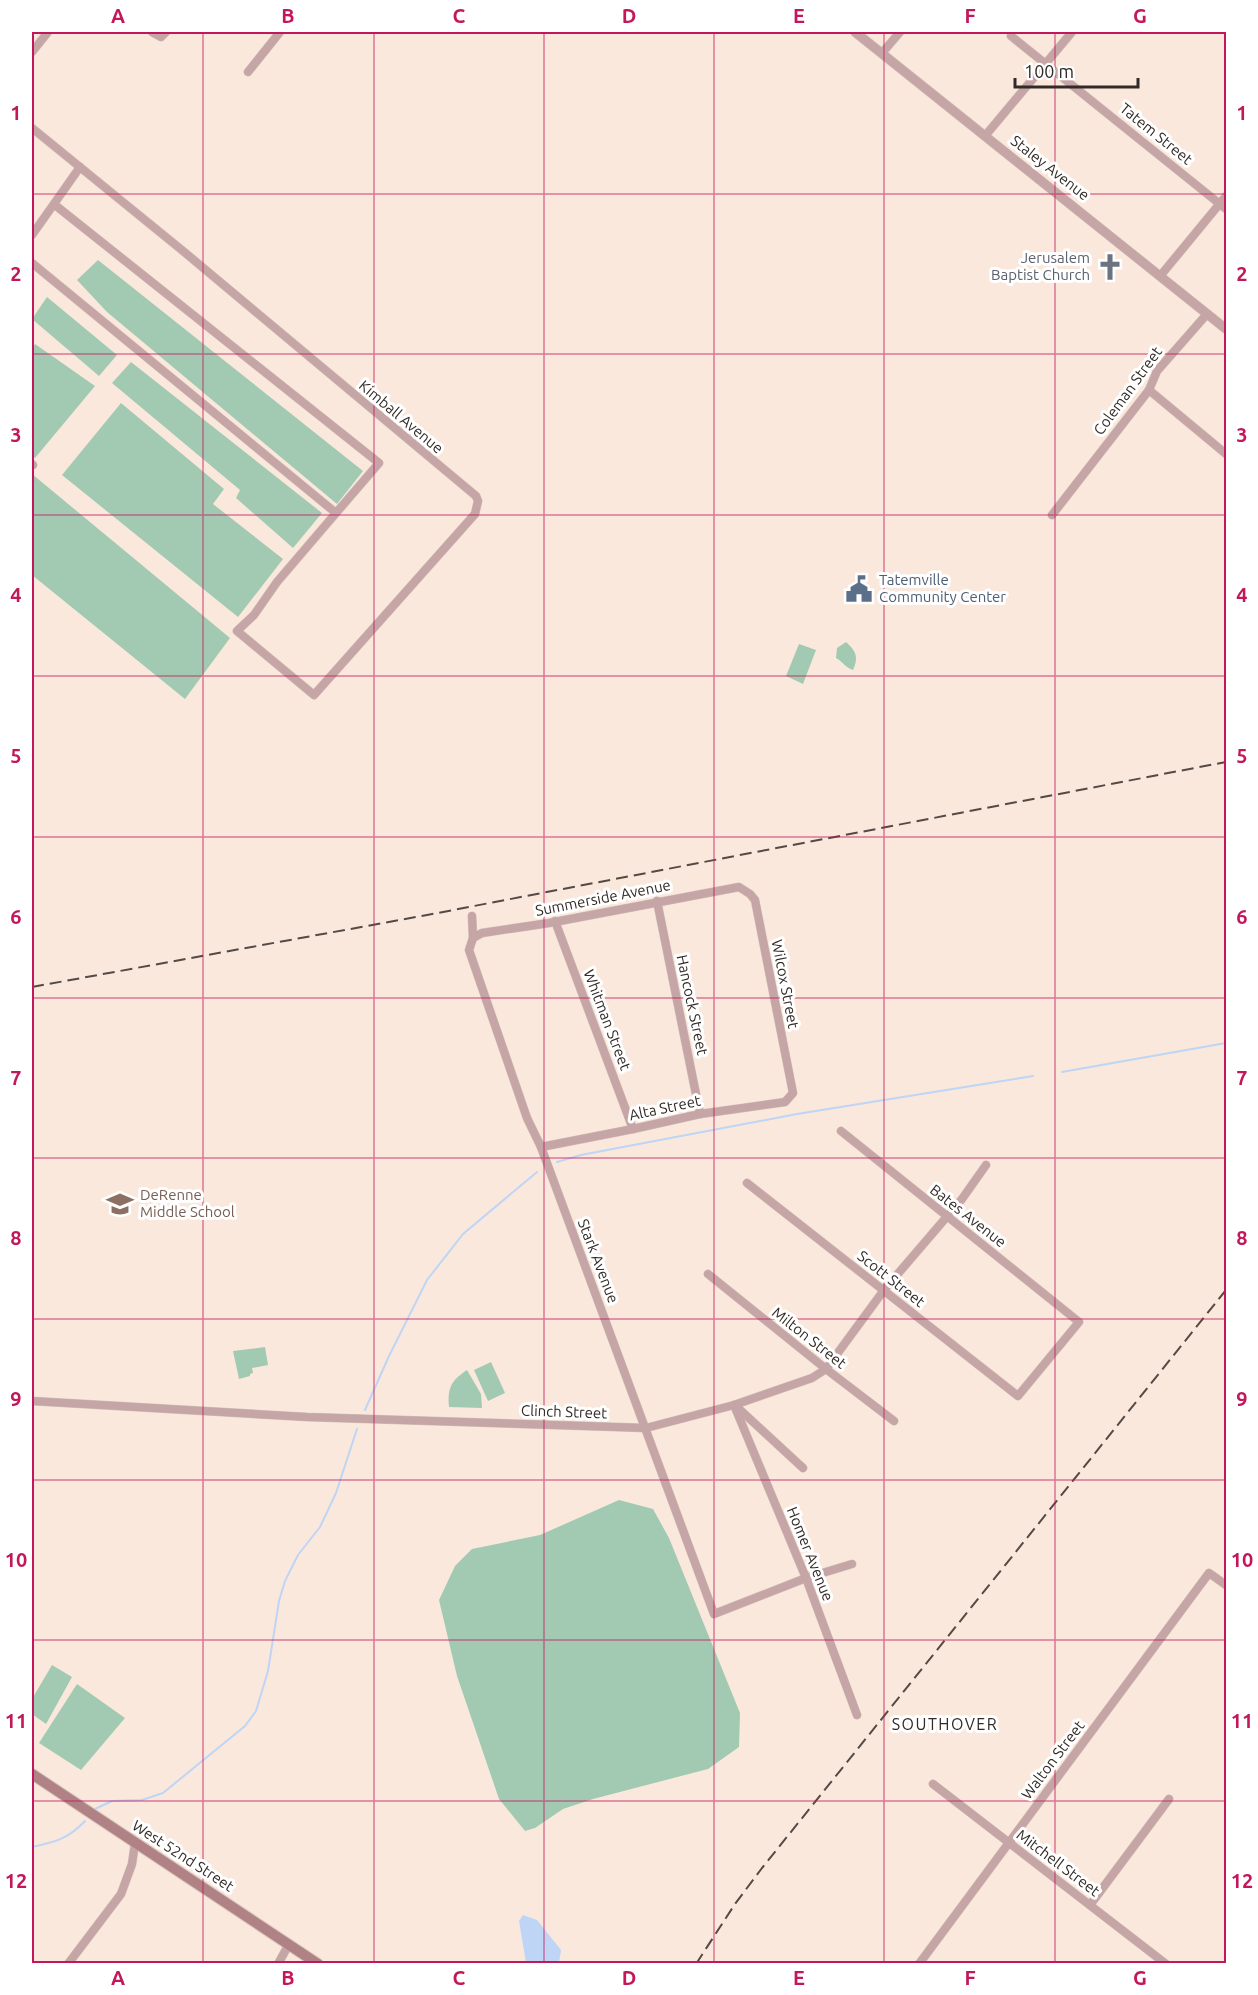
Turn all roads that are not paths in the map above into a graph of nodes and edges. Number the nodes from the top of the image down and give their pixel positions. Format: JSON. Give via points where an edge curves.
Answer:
{"nodes":[{"id":1,"x":48,"y":32,"type":"edge"},
{"id":2,"x":152,"y":32,"type":"edge"},
{"id":3,"x":166,"y":32,"type":"edge"},
{"id":4,"x":280,"y":32,"type":"edge"},
{"id":5,"x":855,"y":32,"type":"edge"},
{"id":6,"x":900,"y":32,"type":"edge"},
{"id":7,"x":1072,"y":32,"type":"edge"},
{"id":8,"x":1011,"y":36,"type":"dead end"},
{"id":9,"x":32,"y":52,"type":"edge"},
{"id":10,"x":882,"y":53,"type":"junction"},
{"id":11,"x":1047,"y":63,"type":"junction"},
{"id":12,"x":248,"y":72,"type":"dead end"},
{"id":13,"x":32,"y":128,"type":"edge"},
{"id":14,"x":985,"y":136,"type":"junction"},
{"id":15,"x":80,"y":167,"type":"junction"},
{"id":16,"x":1227,"y":196,"type":"edge"},
{"id":17,"x":55,"y":205,"type":"junction"},
{"id":18,"x":1223,"y":206,"type":"edge"},
{"id":19,"x":32,"y":236,"type":"edge"},
{"id":20,"x":32,"y":263,"type":"edge"},
{"id":21,"x":1161,"y":275,"type":"junction"},
{"id":22,"x":1207,"y":314,"type":"junction"},
{"id":23,"x":1227,"y":329,"type":"edge"},
{"id":24,"x":1149,"y":390,"type":"junction"},
{"id":25,"x":1227,"y":454,"type":"edge"},
{"id":26,"x":336,"y":513,"type":"junction"},
{"id":27,"x":1052,"y":515,"type":"dead end"},
{"id":28,"x":739,"y":887,"type":"joint"},
{"id":29,"x":657,"y":901,"type":"junction"},
{"id":30,"x":472,"y":916,"type":"dead end"},
{"id":31,"x":555,"y":921,"type":"junction"},
{"id":32,"x":473,"y":939,"type":"junction"},
{"id":33,"x":793,"y":1094,"type":"joint"},
{"id":34,"x":700,"y":1114,"type":"junction"},
{"id":35,"x":633,"y":1129,"type":"junction"},
{"id":36,"x":841,"y":1131,"type":"dead end"},
{"id":37,"x":541,"y":1147,"type":"junction"},
{"id":38,"x":986,"y":1165,"type":"dead end"},
{"id":39,"x":747,"y":1183,"type":"dead end"},
{"id":40,"x":947,"y":1216,"type":"junction"},
{"id":41,"x":708,"y":1274,"type":"dead end"},
{"id":42,"x":884,"y":1290,"type":"junction"},
{"id":43,"x":826,"y":1369,"type":"junction"},
{"id":44,"x":1018,"y":1396,"type":"joint"},
{"id":45,"x":32,"y":1401,"type":"edge"},
{"id":46,"x":734,"y":1405,"type":"junction"},
{"id":47,"x":894,"y":1420,"type":"dead end"},
{"id":48,"x":646,"y":1428,"type":"junction"},
{"id":49,"x":803,"y":1468,"type":"dead end"},
{"id":50,"x":852,"y":1564,"type":"dead end"},
{"id":51,"x":806,"y":1578,"type":"junction"},
{"id":52,"x":1227,"y":1585,"type":"edge"},
{"id":53,"x":857,"y":1715,"type":"dead end"},
{"id":54,"x":32,"y":1774,"type":"edge"},
{"id":55,"x":933,"y":1784,"type":"dead end"},
{"id":56,"x":1169,"y":1798,"type":"dead end"},
{"id":57,"x":135,"y":1843,"type":"junction"},
{"id":58,"x":1008,"y":1843,"type":"junction"},
{"id":59,"x":1090,"y":1905,"type":"junction"},
{"id":60,"x":289,"y":1944,"type":"junction"},
{"id":61,"x":68,"y":1964,"type":"edge"},
{"id":62,"x":278,"y":1964,"type":"edge"},
{"id":63,"x":318,"y":1964,"type":"edge"},
{"id":64,"x":919,"y":1964,"type":"edge"},
{"id":65,"x":1166,"y":1964,"type":"edge"}],
"edges":[{"from":1,"to":9,"type":"street"},
{"from":2,"to":3,"type":"street","via":[[161,37]]},
{"from":4,"to":12,"type":"street"},
{"from":5,"to":10,"type":"street","name":"Staley Avenue"},
{"from":6,"to":10,"type":"street"},
{"from":7,"to":11,"type":"street"},
{"from":8,"to":11,"type":"street","name":"Tatem Street"},
{"from":10,"to":14,"type":"street","name":"Staley Avenue"},
{"from":11,"to":14,"type":"street"},
{"from":11,"to":18,"type":"street","name":"Tatem Street"},
{"from":13,"to":15,"type":"street","name":"Kimball Avenue"},
{"from":14,"to":21,"type":"street","name":"Staley Avenue"},
{"from":15,"to":17,"type":"street"},
{"from":15,"to":26,"type":"street","name":"Kimball Avenue","via":[[476,496],[475,514],[314,695],[237,631]]},
{"from":16,"to":18,"type":"street"},
{"from":17,"to":19,"type":"street"},
{"from":17,"to":26,"type":"street","via":[[379,463]]},
{"from":18,"to":21,"type":"street"},
{"from":20,"to":26,"type":"street"},
{"from":21,"to":22,"type":"street","name":"Staley Avenue"},
{"from":22,"to":23,"type":"street","name":"Staley Avenue"},
{"from":22,"to":24,"type":"street","name":"Coleman Street","via":[[1157,371]]},
{"from":24,"to":25,"type":"street"},
{"from":24,"to":27,"type":"street","name":"Coleman Street"},
{"from":28,"to":29,"type":"street","name":"Summerside Avenue"},
{"from":28,"to":33,"type":"street","name":"Wilcox Street","via":[[755,900]]},
{"from":29,"to":31,"type":"street","name":"Summerside Avenue"},
{"from":29,"to":34,"type":"street","name":"Hancock Street"},
{"from":30,"to":32,"type":"street","name":"Stark Avenue"},
{"from":31,"to":32,"type":"street","name":"Summerside Avenue","via":[[482,933]]},
{"from":31,"to":35,"type":"street","name":"Whitman Street"},
{"from":32,"to":37,"type":"street","name":"Stark Avenue","via":[[469,950],[527,1118]]},
{"from":33,"to":34,"type":"street","name":"Alta Street","via":[[785,1102]]},
{"from":34,"to":35,"type":"street","name":"Alta Street"},
{"from":35,"to":37,"type":"street","name":"Alta Street"},
{"from":36,"to":40,"type":"street","name":"Bates Avenue"},
{"from":37,"to":48,"type":"street","name":"Stark Avenue"},
{"from":38,"to":40,"type":"street","name":"Clinch Street"},
{"from":39,"to":42,"type":"street","name":"Scott Street"},
{"from":40,"to":42,"type":"street","name":"Clinch Street"},
{"from":40,"to":44,"type":"street","name":"Bates Avenue","via":[[1079,1322]]},
{"from":41,"to":43,"type":"street","name":"Milton Street"},
{"from":42,"to":43,"type":"street","name":"Clinch Street"},
{"from":42,"to":44,"type":"street","name":"Scott Street"},
{"from":43,"to":46,"type":"street","name":"Clinch Street","via":[[813,1378]]},
{"from":43,"to":47,"type":"street","name":"Milton Street"},
{"from":45,"to":48,"type":"street","name":"Clinch Street","via":[[307,1417]]},
{"from":46,"to":48,"type":"street","name":"Clinch Street"},
{"from":46,"to":49,"type":"street"},
{"from":46,"to":51,"type":"street","name":"Homer Avenue"},
{"from":48,"to":51,"type":"street","name":"Stark Avenue","via":[[714,1614]]},
{"from":50,"to":51,"type":"street"},
{"from":51,"to":53,"type":"street","name":"Homer Avenue"},
{"from":52,"to":58,"type":"street","name":"Walton Street","via":[[1209,1573]]},
{"from":54,"to":57,"type":"main road","name":"West 52nd Street"},
{"from":55,"to":58,"type":"street","name":"Mitchell Street"},
{"from":56,"to":59,"type":"street"},
{"from":57,"to":60,"type":"main road","name":"West 52nd Street"},
{"from":57,"to":61,"type":"street","via":[[121,1894]]},
{"from":58,"to":59,"type":"street","name":"Mitchell Street"},
{"from":58,"to":64,"type":"street","name":"Walton Street"},
{"from":59,"to":65,"type":"street","name":"Mitchell Street"},
{"from":60,"to":62,"type":"street"},
{"from":60,"to":63,"type":"main road","name":"West 52nd Street"}]}
